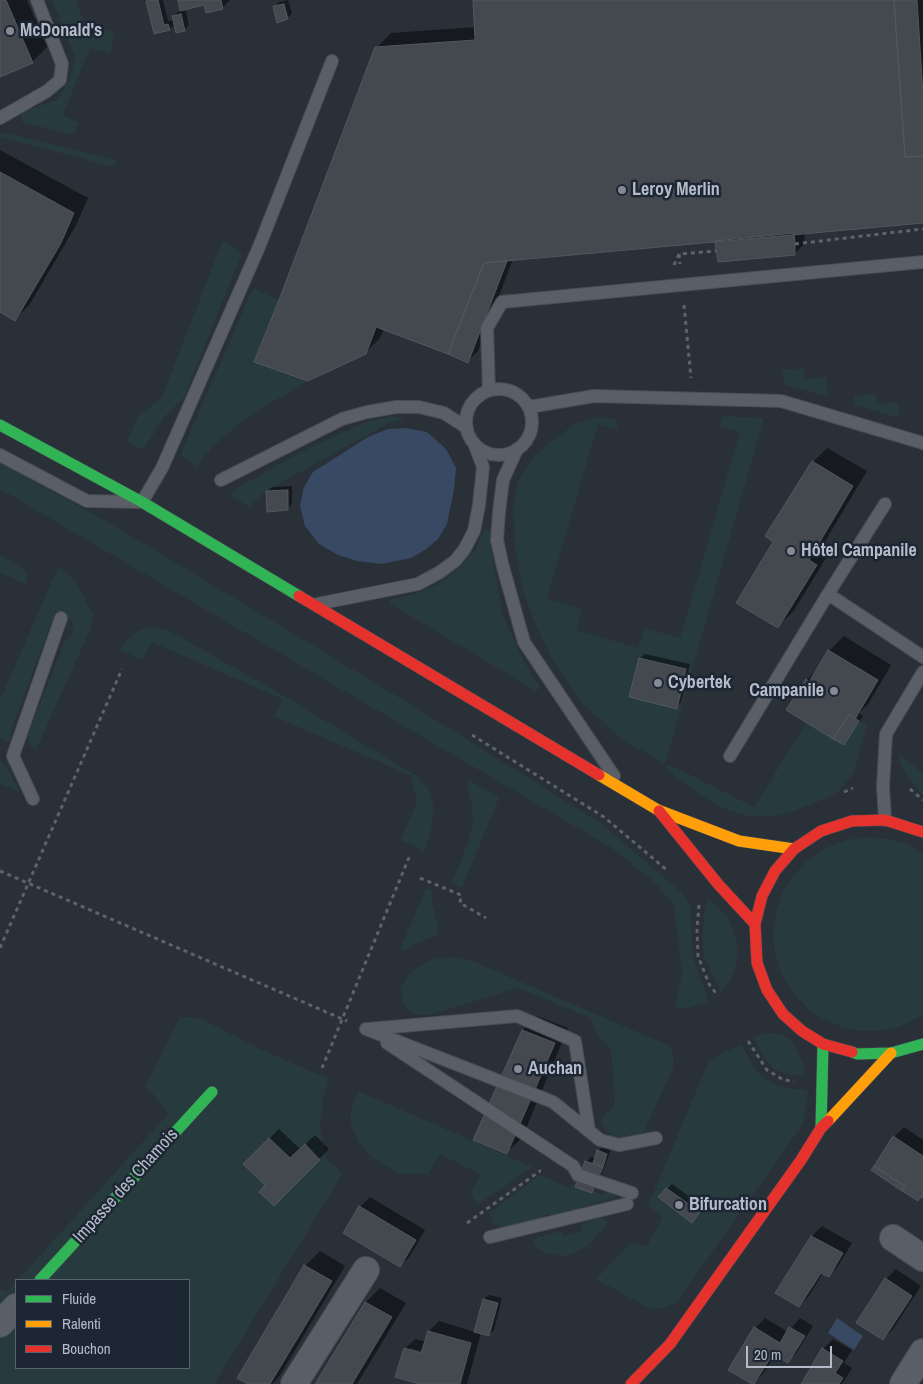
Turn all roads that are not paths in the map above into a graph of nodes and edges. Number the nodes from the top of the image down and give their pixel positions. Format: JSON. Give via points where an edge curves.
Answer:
{"nodes":[{"id":1,"x":37,"y":0,"type":"edge"},
{"id":2,"x":332,"y":61,"type":"dead end"},
{"id":3,"x":0,"y":118,"type":"edge"},
{"id":4,"x":923,"y":262,"type":"edge"},
{"id":5,"x":489,"y":390,"type":"junction"},
{"id":6,"x":529,"y":407,"type":"junction"},
{"id":7,"x":0,"y":425,"type":"edge"},
{"id":8,"x":467,"y":428,"type":"junction"},
{"id":9,"x":474,"y":443,"type":"junction"},
{"id":10,"x":923,"y":443,"type":"edge"},
{"id":11,"x":517,"y":449,"type":"junction"},
{"id":12,"x":0,"y":455,"type":"edge"},
{"id":13,"x":221,"y":480,"type":"dead end"},
{"id":14,"x":142,"y":502,"type":"junction"},
{"id":15,"x":886,"y":504,"type":"dead end"},
{"id":16,"x":828,"y":594,"type":"junction"},
{"id":17,"x":316,"y":604,"type":"junction"},
{"id":18,"x":61,"y":618,"type":"dead end"},
{"id":19,"x":923,"y":657,"type":"edge"},
{"id":20,"x":923,"y":672,"type":"edge"},
{"id":21,"x":730,"y":756,"type":"dead end"},
{"id":22,"x":624,"y":791,"type":"junction"},
{"id":23,"x":32,"y":799,"type":"dead end"},
{"id":24,"x":658,"y":810,"type":"junction"},
{"id":25,"x":885,"y":820,"type":"junction"},
{"id":26,"x":923,"y":832,"type":"edge"},
{"id":27,"x":794,"y":849,"type":"junction"},
{"id":28,"x":755,"y":924,"type":"junction"},
{"id":29,"x":366,"y":1029,"type":"junction"},
{"id":30,"x":824,"y":1044,"type":"junction"},
{"id":31,"x":923,"y":1044,"type":"edge"},
{"id":32,"x":891,"y":1054,"type":"junction"},
{"id":33,"x":212,"y":1092,"type":"dead end"},
{"id":34,"x":821,"y":1128,"type":"junction"},
{"id":35,"x":589,"y":1131,"type":"junction"},
{"id":36,"x":656,"y":1138,"type":"dead end"},
{"id":37,"x":490,"y":1237,"type":"dead end"},
{"id":38,"x":893,"y":1238,"type":"dead end"},
{"id":39,"x":923,"y":1258,"type":"edge"},
{"id":40,"x":366,"y":1270,"type":"dead end"},
{"id":41,"x":41,"y":1279,"type":"edge"},
{"id":42,"x":15,"y":1308,"type":"edge"},
{"id":43,"x":0,"y":1324,"type":"edge"},
{"id":44,"x":923,"y":1352,"type":"edge"},
{"id":45,"x":294,"y":1384,"type":"edge"},
{"id":46,"x":631,"y":1384,"type":"edge"},
{"id":47,"x":904,"y":1384,"type":"edge"}],
"edges":[{"from":1,"to":3,"type":"lane","via":[[62,64],[60,80]]},
{"from":2,"to":14,"type":"lane","via":[[259,247],[162,468]]},
{"from":4,"to":5,"type":"lane","via":[[502,302],[487,328]]},
{"from":5,"to":6,"type":"lane","via":[[508,389]]},
{"from":5,"to":8,"type":"lane","via":[[473,401],[466,418]]},
{"from":6,"to":10,"type":"lane","via":[[594,396],[781,401]]},
{"from":6,"to":11,"type":"lane","via":[[532,417],[530,436]]},
{"from":7,"to":14,"type":"main road"},
{"from":8,"to":9,"type":"lane"},
{"from":8,"to":13,"type":"lane","via":[[444,413],[419,407],[367,412],[342,419]]},
{"from":9,"to":11,"type":"lane","via":[[489,453],[499,455]]},
{"from":9,"to":17,"type":"lane","via":[[483,467],[480,505],[474,531],[455,561],[418,584]]},
{"from":11,"to":22,"type":"lane","via":[[503,480],[497,540],[524,642]]},
{"from":12,"to":14,"type":"lane","via":[[87,501]]},
{"from":14,"to":17,"type":"main road"},
{"from":15,"to":16,"type":"lane"},
{"from":16,"to":19,"type":"lane"},
{"from":16,"to":21,"type":"lane"},
{"from":17,"to":22,"type":"main road"},
{"from":18,"to":23,"type":"lane","via":[[13,756]]},
{"from":20,"to":25,"type":"lane","via":[[886,734]]},
{"from":22,"to":24,"type":"main road"},
{"from":24,"to":27,"type":"main road","via":[[740,841]]},
{"from":24,"to":28,"type":"main road"},
{"from":25,"to":26,"type":"main road"},
{"from":25,"to":27,"type":"main road","via":[[852,821],[821,831]]},
{"from":27,"to":28,"type":"main road","via":[[775,871],[762,896]]},
{"from":28,"to":30,"type":"main road","via":[[757,963],[767,990],[783,1014]]},
{"from":29,"to":35,"type":"lane","via":[[553,1102]]},
{"from":29,"to":35,"type":"lane","via":[[517,1016],[575,1041]]},
{"from":29,"to":37,"type":"lane","via":[[573,1166],[578,1175],[629,1199]]},
{"from":30,"to":32,"type":"main road","via":[[857,1054]]},
{"from":30,"to":34,"type":"main road"},
{"from":31,"to":32,"type":"main road"},
{"from":32,"to":34,"type":"main road"},
{"from":33,"to":41,"type":"main road","name":"Impasse des Chamois"},
{"from":34,"to":46,"type":"main road","via":[[670,1344]]},
{"from":35,"to":36,"type":"lane","via":[[600,1140],[619,1145]]},
{"from":38,"to":39,"type":"street"},
{"from":40,"to":45,"type":"street"},
{"from":42,"to":43,"type":"street"},
{"from":44,"to":47,"type":"street"}]}
